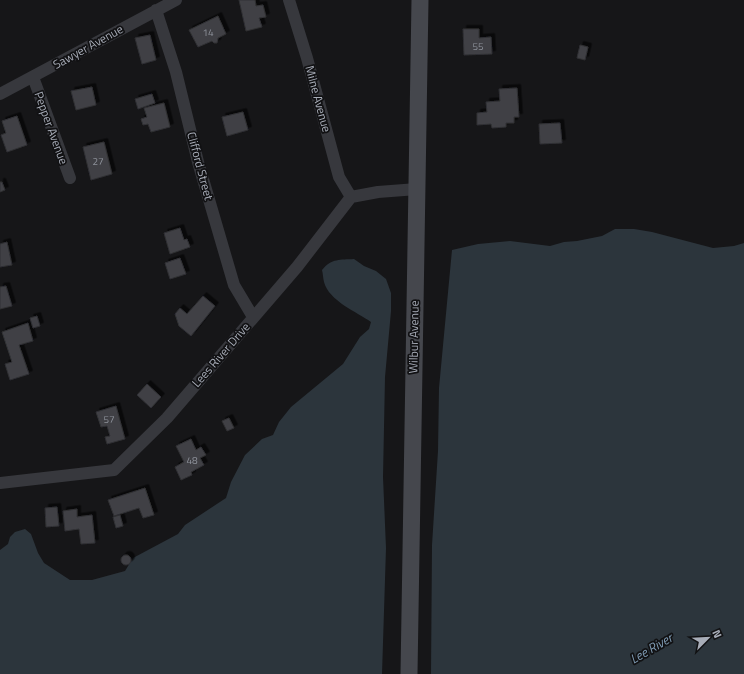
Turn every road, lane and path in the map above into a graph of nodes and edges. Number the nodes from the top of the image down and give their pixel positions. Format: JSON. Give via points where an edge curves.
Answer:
{"nodes":[{"id":1,"x":176,"y":0,"type":"edge"},
{"id":2,"x":289,"y":0,"type":"edge"},
{"id":3,"x":420,"y":0,"type":"edge"},
{"id":4,"x":156,"y":10,"type":"junction"},
{"id":5,"x":33,"y":77,"type":"junction"},
{"id":6,"x":0,"y":94,"type":"edge"},
{"id":7,"x":70,"y":178,"type":"dead end"},
{"id":8,"x":417,"y":189,"type":"junction"},
{"id":9,"x":351,"y":197,"type":"junction"},
{"id":10,"x":253,"y":317,"type":"junction"},
{"id":11,"x":0,"y":483,"type":"edge"},
{"id":12,"x":409,"y":674,"type":"edge"}],
"edges":[{"from":1,"to":4,"type":"street","name":"Sawyer Avenue"},
{"from":2,"to":9,"type":"street","name":"Milne Avenue","via":[[339,177]]},
{"from":3,"to":8,"type":"main road","name":"Wilbur Avenue"},
{"from":4,"to":5,"type":"street","name":"Sawyer Avenue"},
{"from":4,"to":10,"type":"street","name":"Clifford Street","via":[[176,72],[198,162],[234,286]]},
{"from":5,"to":6,"type":"street","name":"Sawyer Avenue"},
{"from":5,"to":7,"type":"street","name":"Pepper Avenue"},
{"from":8,"to":9,"type":"street"},
{"from":8,"to":12,"type":"main road","name":"Wilbur Avenue"},
{"from":9,"to":10,"type":"street","name":"Lees River Drive","via":[[297,267]]},
{"from":10,"to":11,"type":"street","name":"Lees River Drive","via":[[167,418],[114,470]]}]}
